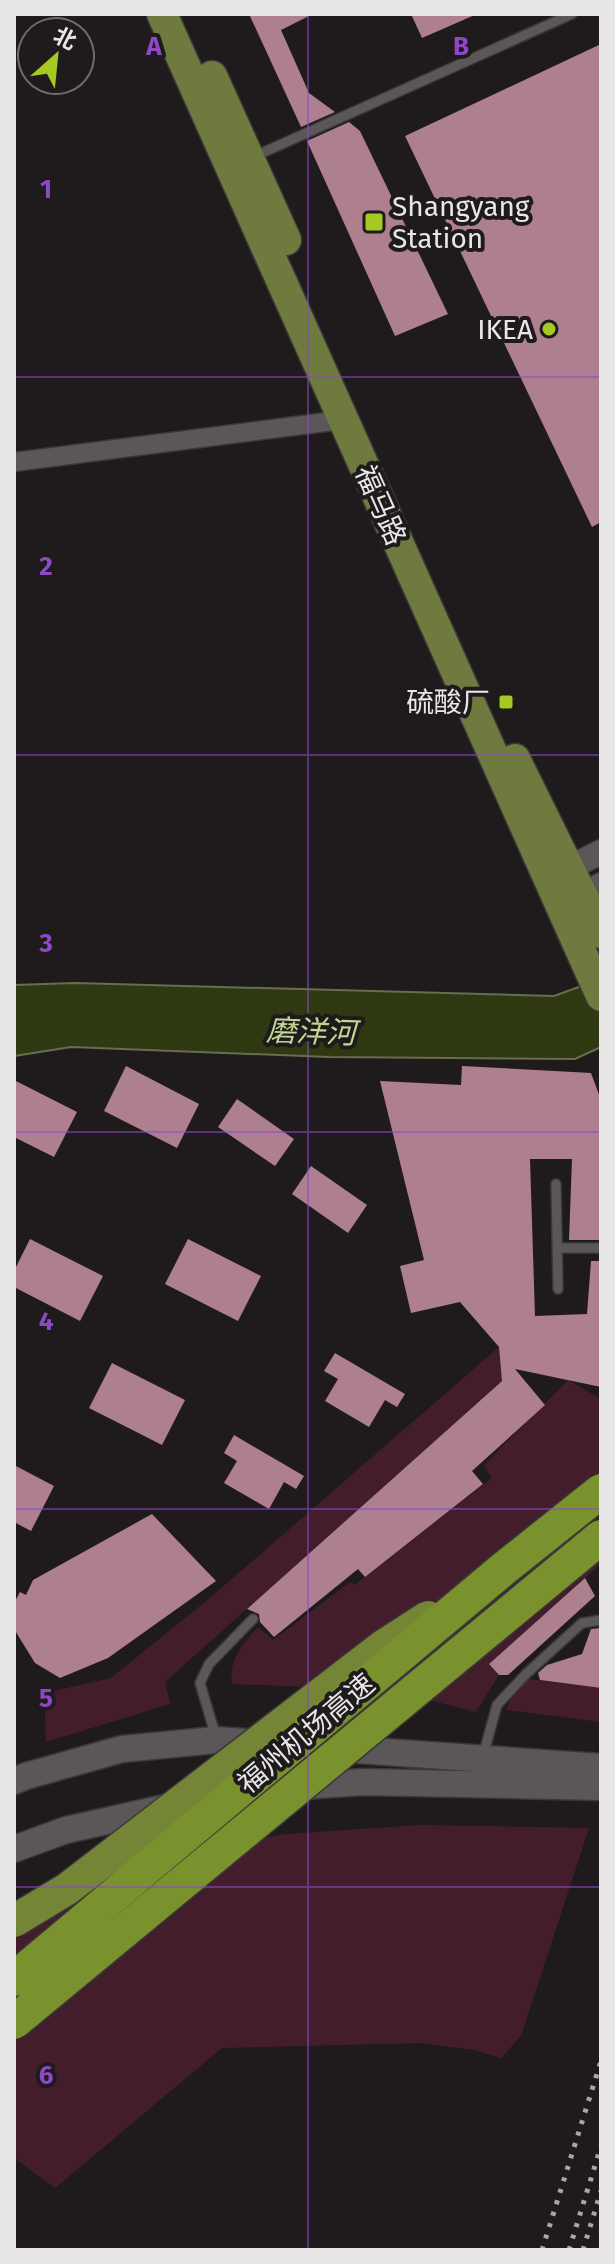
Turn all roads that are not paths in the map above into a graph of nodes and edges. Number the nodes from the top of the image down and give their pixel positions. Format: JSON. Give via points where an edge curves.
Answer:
{"nodes":[{"id":1,"x":162,"y":14,"type":"edge"},
{"id":2,"x":183,"y":14,"type":"edge"},
{"id":3,"x":572,"y":14,"type":"edge"},
{"id":4,"x":250,"y":158,"type":"junction"},
{"id":5,"x":342,"y":420,"type":"junction"},
{"id":6,"x":14,"y":462,"type":"edge"},
{"id":7,"x":601,"y":852,"type":"edge"},
{"id":8,"x":584,"y":883,"type":"edge"},
{"id":9,"x":601,"y":933,"type":"edge"},
{"id":10,"x":595,"y":983,"type":"edge"},
{"id":11,"x":556,"y":1184,"type":"dead end"},
{"id":12,"x":557,"y":1248,"type":"junction"},
{"id":13,"x":601,"y":1248,"type":"edge"},
{"id":14,"x":558,"y":1289,"type":"dead end"},
{"id":15,"x":601,"y":1491,"type":"edge"},
{"id":16,"x":601,"y":1537,"type":"edge"},
{"id":17,"x":502,"y":1570,"type":"junction"},
{"id":18,"x":253,"y":1619,"type":"dead end"},
{"id":19,"x":601,"y":1620,"type":"edge"},
{"id":20,"x":216,"y":1740,"type":"junction"},
{"id":21,"x":482,"y":1760,"type":"junction"},
{"id":22,"x":601,"y":1767,"type":"edge"},
{"id":23,"x":14,"y":1781,"type":"edge"},
{"id":24,"x":601,"y":1787,"type":"edge"},
{"id":25,"x":14,"y":1849,"type":"edge"},
{"id":26,"x":14,"y":1921,"type":"edge"},
{"id":27,"x":14,"y":1979,"type":"edge"},
{"id":28,"x":14,"y":2022,"type":"edge"}],
"edges":[{"from":1,"to":5,"type":"main road","name":"福马路"},
{"from":2,"to":4,"type":"main road","name":"福马路"},
{"from":3,"to":4,"type":"lane"},
{"from":4,"to":8,"type":"main road","name":"福马路","via":[[499,726]]},
{"from":5,"to":6,"type":"street"},
{"from":5,"to":10,"type":"main road","name":"福马路"},
{"from":7,"to":8,"type":"street"},
{"from":8,"to":9,"type":"main road","name":"福马路"},
{"from":11,"to":12,"type":"lane"},
{"from":12,"to":13,"type":"lane"},
{"from":12,"to":14,"type":"lane"},
{"from":15,"to":17,"type":"highway","name":"福州机场高速","bridge":true},
{"from":16,"to":28,"type":"highway","name":"福州机场高速","bridge":true},
{"from":17,"to":26,"type":"highway","bridge":true,"via":[[383,1646],[67,1889]]},
{"from":17,"to":27,"type":"highway","name":"福州机场高速","bridge":true},
{"from":18,"to":20,"type":"lane","via":[[209,1664],[200,1683]]},
{"from":19,"to":21,"type":"lane","via":[[582,1623],[497,1705]]},
{"from":20,"to":21,"type":"main road"},
{"from":20,"to":23,"type":"main road","via":[[122,1749]]},
{"from":21,"to":22,"type":"main road"},
{"from":24,"to":25,"type":"main road","via":[[363,1782],[259,1789],[66,1830]]}]}
